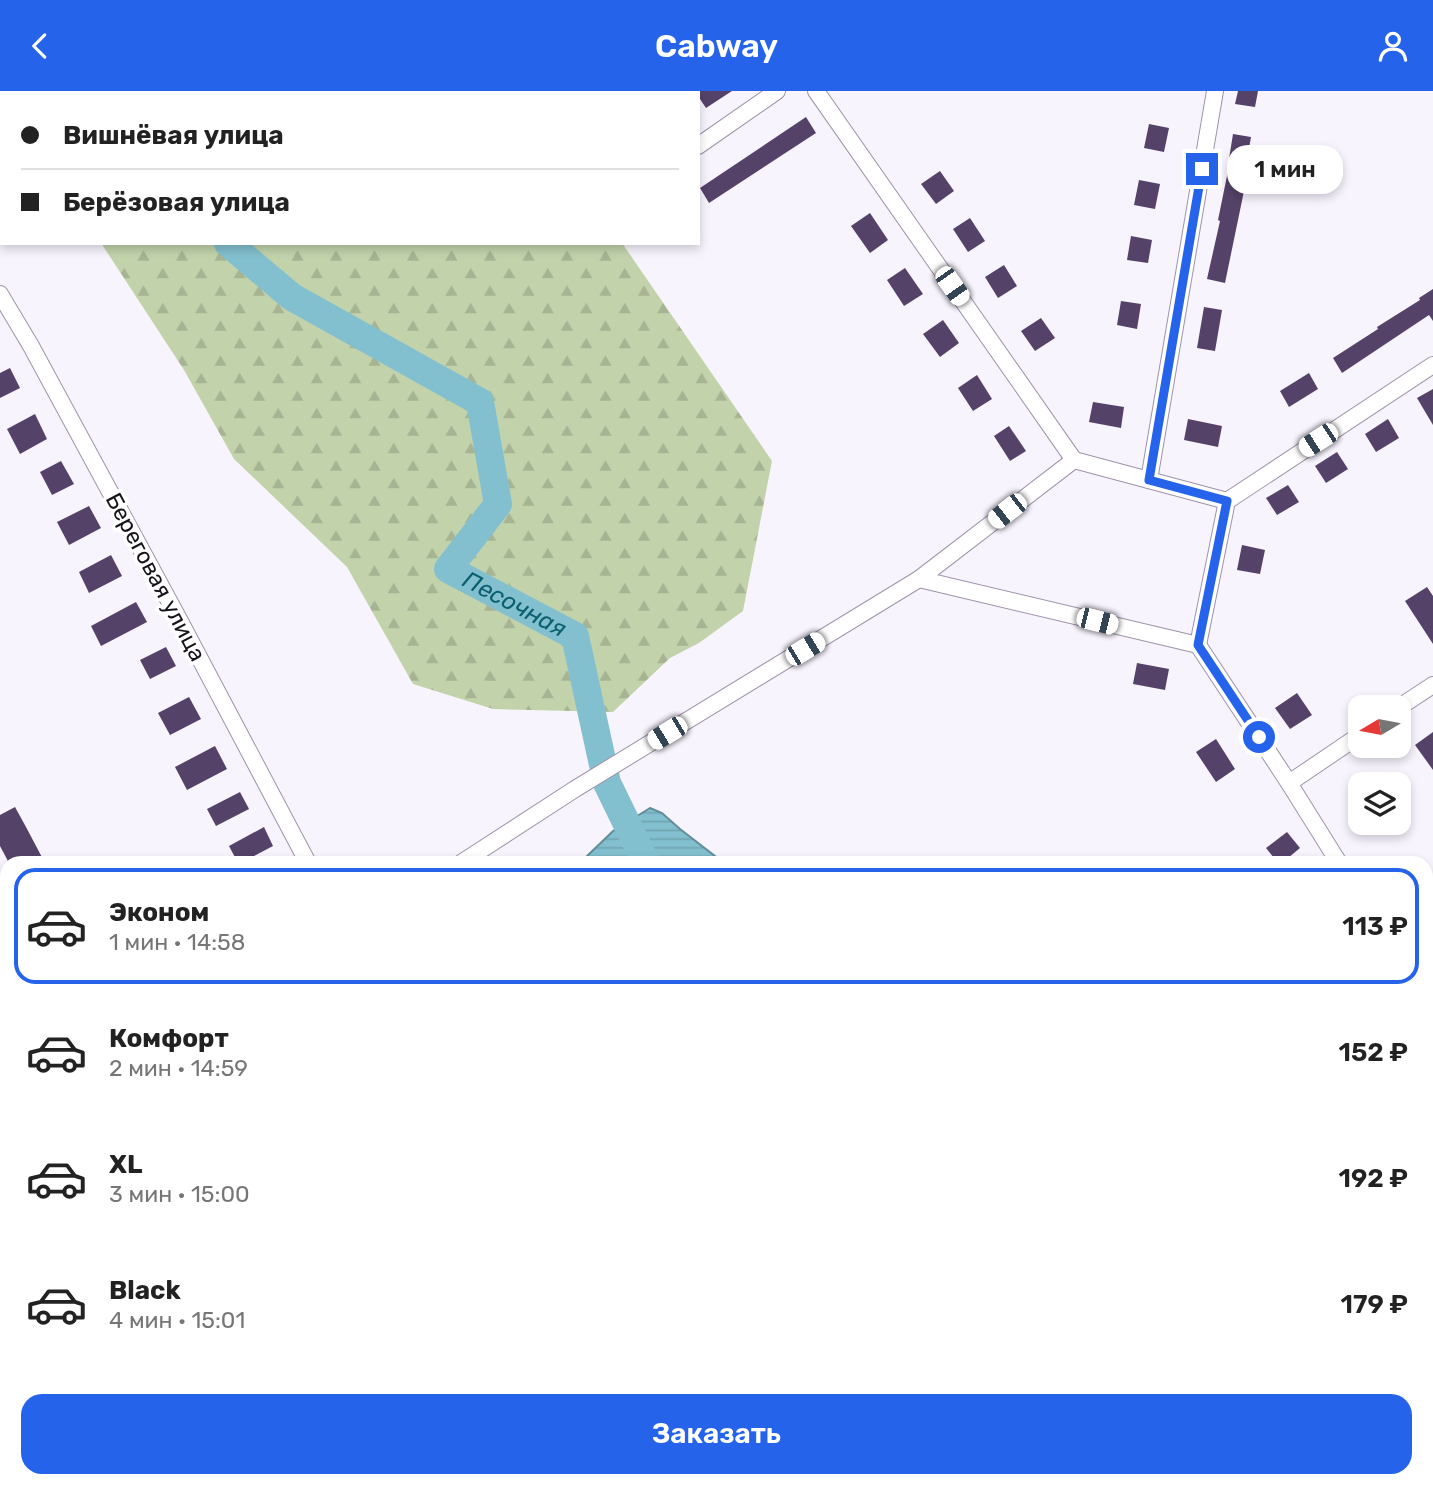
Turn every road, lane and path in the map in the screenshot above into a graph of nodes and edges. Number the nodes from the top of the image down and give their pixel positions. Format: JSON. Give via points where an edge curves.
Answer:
{"nodes":[{"id":1,"x":777,"y":91,"type":"edge"},
{"id":2,"x":816,"y":91,"type":"edge"},
{"id":3,"x":1215,"y":91,"type":"edge"},
{"id":4,"x":700,"y":145,"type":"edge"},
{"id":5,"x":0,"y":294,"type":"edge"},
{"id":6,"x":1433,"y":365,"type":"edge"},
{"id":7,"x":1074,"y":460,"type":"junction"},
{"id":8,"x":1149,"y":480,"type":"junction"},
{"id":9,"x":1227,"y":501,"type":"junction"},
{"id":10,"x":919,"y":579,"type":"junction"},
{"id":11,"x":1198,"y":645,"type":"junction"},
{"id":12,"x":1433,"y":685,"type":"edge"},
{"id":13,"x":1411,"y":699,"type":"edge"},
{"id":14,"x":1348,"y":742,"type":"edge"},
{"id":15,"x":1289,"y":783,"type":"junction"},
{"id":16,"x":304,"y":856,"type":"edge"},
{"id":17,"x":472,"y":856,"type":"edge"},
{"id":18,"x":1335,"y":856,"type":"edge"}],
"edges":[{"from":1,"to":4,"type":"street"},
{"from":2,"to":7,"type":"street"},
{"from":3,"to":8,"type":"street"},
{"from":5,"to":16,"type":"street","name":"Береговая улица"},
{"from":6,"to":9,"type":"street"},
{"from":7,"to":8,"type":"street"},
{"from":7,"to":10,"type":"street"},
{"from":8,"to":9,"type":"street"},
{"from":9,"to":11,"type":"street"},
{"from":10,"to":11,"type":"street"},
{"from":10,"to":17,"type":"street"},
{"from":11,"to":15,"type":"street"},
{"from":12,"to":13,"type":"street"},
{"from":14,"to":15,"type":"street"},
{"from":15,"to":18,"type":"street"}]}
